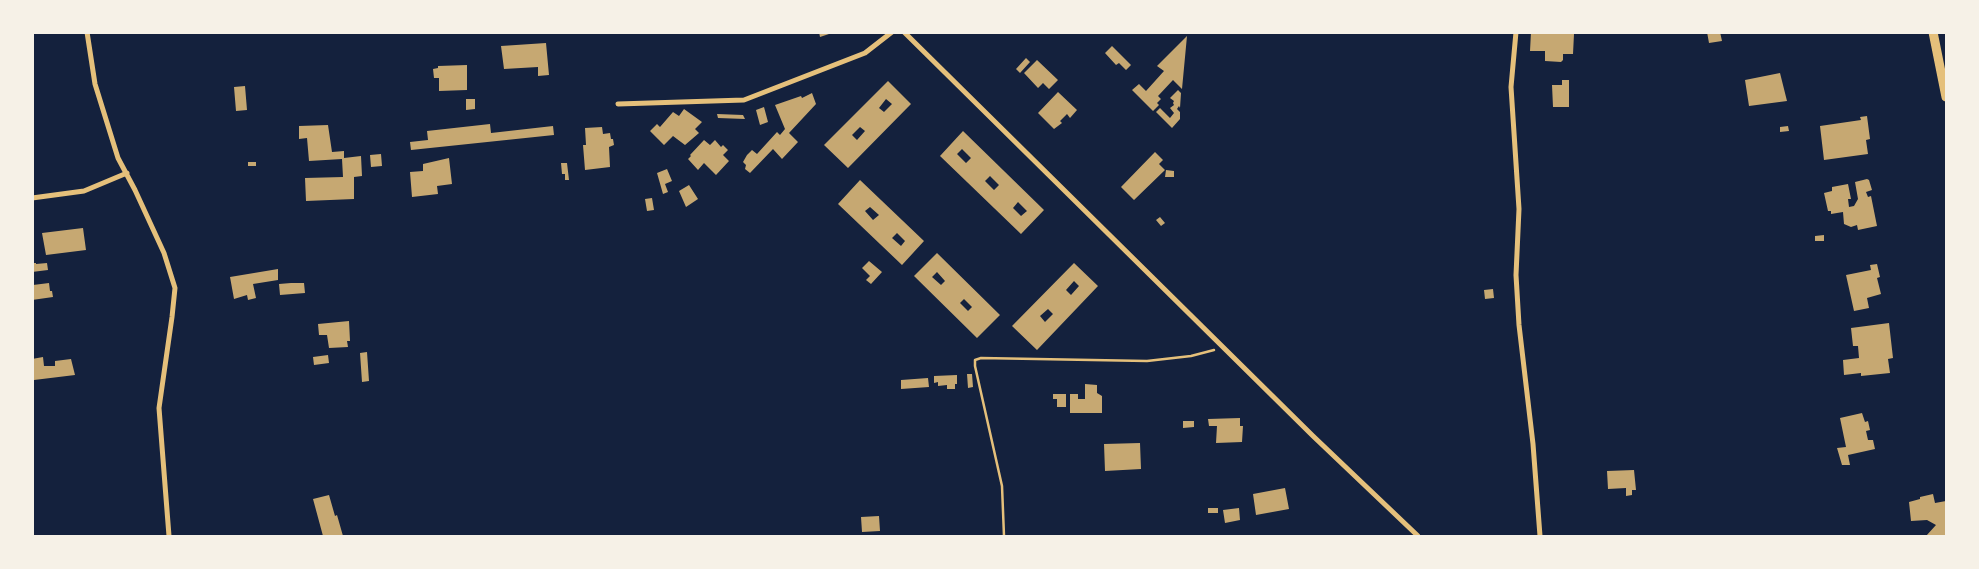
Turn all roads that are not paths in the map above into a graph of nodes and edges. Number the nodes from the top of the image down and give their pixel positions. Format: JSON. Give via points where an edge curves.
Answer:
{"nodes":[{"id":1,"x":87,"y":32,"type":"edge"},
{"id":2,"x":892,"y":32,"type":"edge"},
{"id":3,"x":1516,"y":32,"type":"edge"},
{"id":4,"x":1933,"y":32,"type":"edge"},
{"id":5,"x":907,"y":33,"type":"edge"},
{"id":6,"x":1945,"y":86,"type":"edge"},
{"id":7,"x":1946,"y":97,"type":"edge"},
{"id":8,"x":618,"y":104,"type":"dead end"},
{"id":9,"x":127,"y":173,"type":"junction"},
{"id":10,"x":32,"y":198,"type":"edge"},
{"id":11,"x":168,"y":536,"type":"edge"},
{"id":12,"x":1418,"y":536,"type":"edge"},
{"id":13,"x":1540,"y":536,"type":"edge"}],
"edges":[{"from":1,"to":9,"type":"street","via":[[95,84],[118,158]]},
{"from":2,"to":8,"type":"street","via":[[865,53],[744,100]]},
{"from":3,"to":13,"type":"street","via":[[1511,88],[1519,209],[1516,275]]},
{"from":4,"to":6,"type":"main road"},
{"from":5,"to":12,"type":"street","via":[[1222,347]]},
{"from":6,"to":7,"type":"main road"},
{"from":9,"to":10,"type":"street","via":[[84,191]]},
{"from":9,"to":11,"type":"street","via":[[164,253],[174,288],[159,408]]}]}
